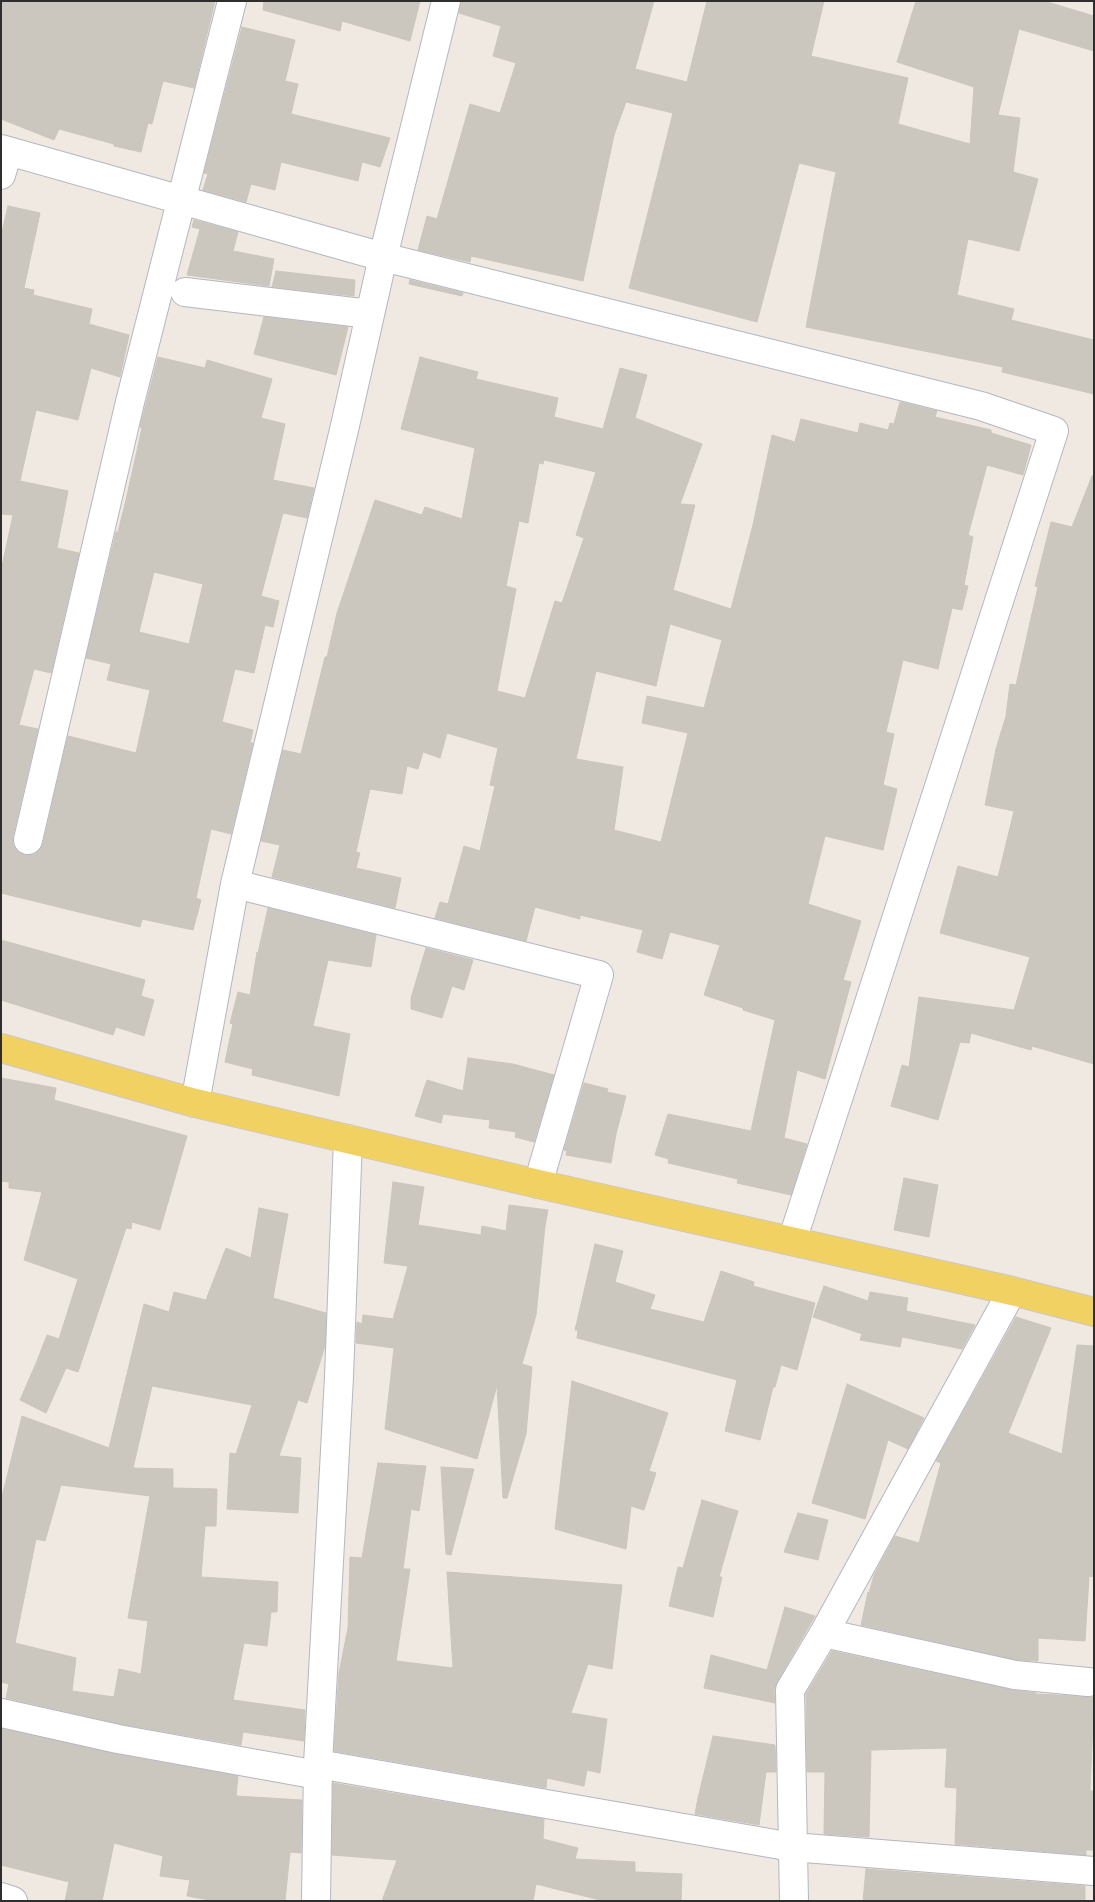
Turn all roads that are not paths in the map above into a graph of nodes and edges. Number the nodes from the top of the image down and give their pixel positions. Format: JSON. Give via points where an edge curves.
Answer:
{"nodes":[{"id":1,"x":232,"y":1,"type":"edge"},
{"id":2,"x":446,"y":1,"type":"edge"},
{"id":3,"x":3,"y":159,"type":"edge"},
{"id":4,"x":181,"y":201,"type":"junction"},
{"id":5,"x":383,"y":257,"type":"junction"},
{"id":6,"x":185,"y":292,"type":"dead end"},
{"id":7,"x":370,"y":314,"type":"junction"},
{"id":8,"x":28,"y":840,"type":"dead end"},
{"id":9,"x":235,"y":884,"type":"junction"},
{"id":10,"x":1,"y":1048,"type":"edge"},
{"id":11,"x":195,"y":1103,"type":"junction"},
{"id":12,"x":348,"y":1139,"type":"junction"},
{"id":13,"x":538,"y":1184,"type":"junction"},
{"id":14,"x":792,"y":1241,"type":"junction"},
{"id":15,"x":1012,"y":1291,"type":"junction"},
{"id":16,"x":1094,"y":1312,"type":"edge"},
{"id":17,"x":824,"y":1633,"type":"junction"},
{"id":18,"x":1088,"y":1682,"type":"dead end"},
{"id":19,"x":1,"y":1713,"type":"edge"},
{"id":20,"x":318,"y":1770,"type":"junction"},
{"id":21,"x":792,"y":1847,"type":"junction"},
{"id":22,"x":1094,"y":1871,"type":"edge"},
{"id":23,"x":1,"y":1897,"type":"edge"},
{"id":24,"x":13,"y":1901,"type":"edge"},
{"id":25,"x":316,"y":1901,"type":"edge"},
{"id":26,"x":794,"y":1901,"type":"edge"}],
"edges":[{"from":1,"to":4,"type":"street"},
{"from":2,"to":5,"type":"street"},
{"from":3,"to":4,"type":"street"},
{"from":4,"to":5,"type":"street"},
{"from":4,"to":8,"type":"street","via":[[130,402]]},
{"from":5,"to":7,"type":"street"},
{"from":5,"to":14,"type":"street","via":[[981,406],[1054,431]]},
{"from":6,"to":7,"type":"street"},
{"from":7,"to":9,"type":"street"},
{"from":9,"to":11,"type":"street"},
{"from":9,"to":13,"type":"street","via":[[599,975]]},
{"from":10,"to":11,"type":"main road"},
{"from":11,"to":12,"type":"main road"},
{"from":12,"to":13,"type":"main road"},
{"from":12,"to":20,"type":"street"},
{"from":13,"to":14,"type":"main road"},
{"from":14,"to":15,"type":"main road"},
{"from":15,"to":16,"type":"main road"},
{"from":15,"to":17,"type":"street"},
{"from":17,"to":18,"type":"street","via":[[1015,1675]]},
{"from":17,"to":21,"type":"street","via":[[790,1690]]},
{"from":19,"to":20,"type":"street","via":[[118,1739]]},
{"from":20,"to":21,"type":"street"},
{"from":20,"to":25,"type":"street"},
{"from":21,"to":22,"type":"street"},
{"from":21,"to":26,"type":"street"},
{"from":23,"to":24,"type":"street"}]}
